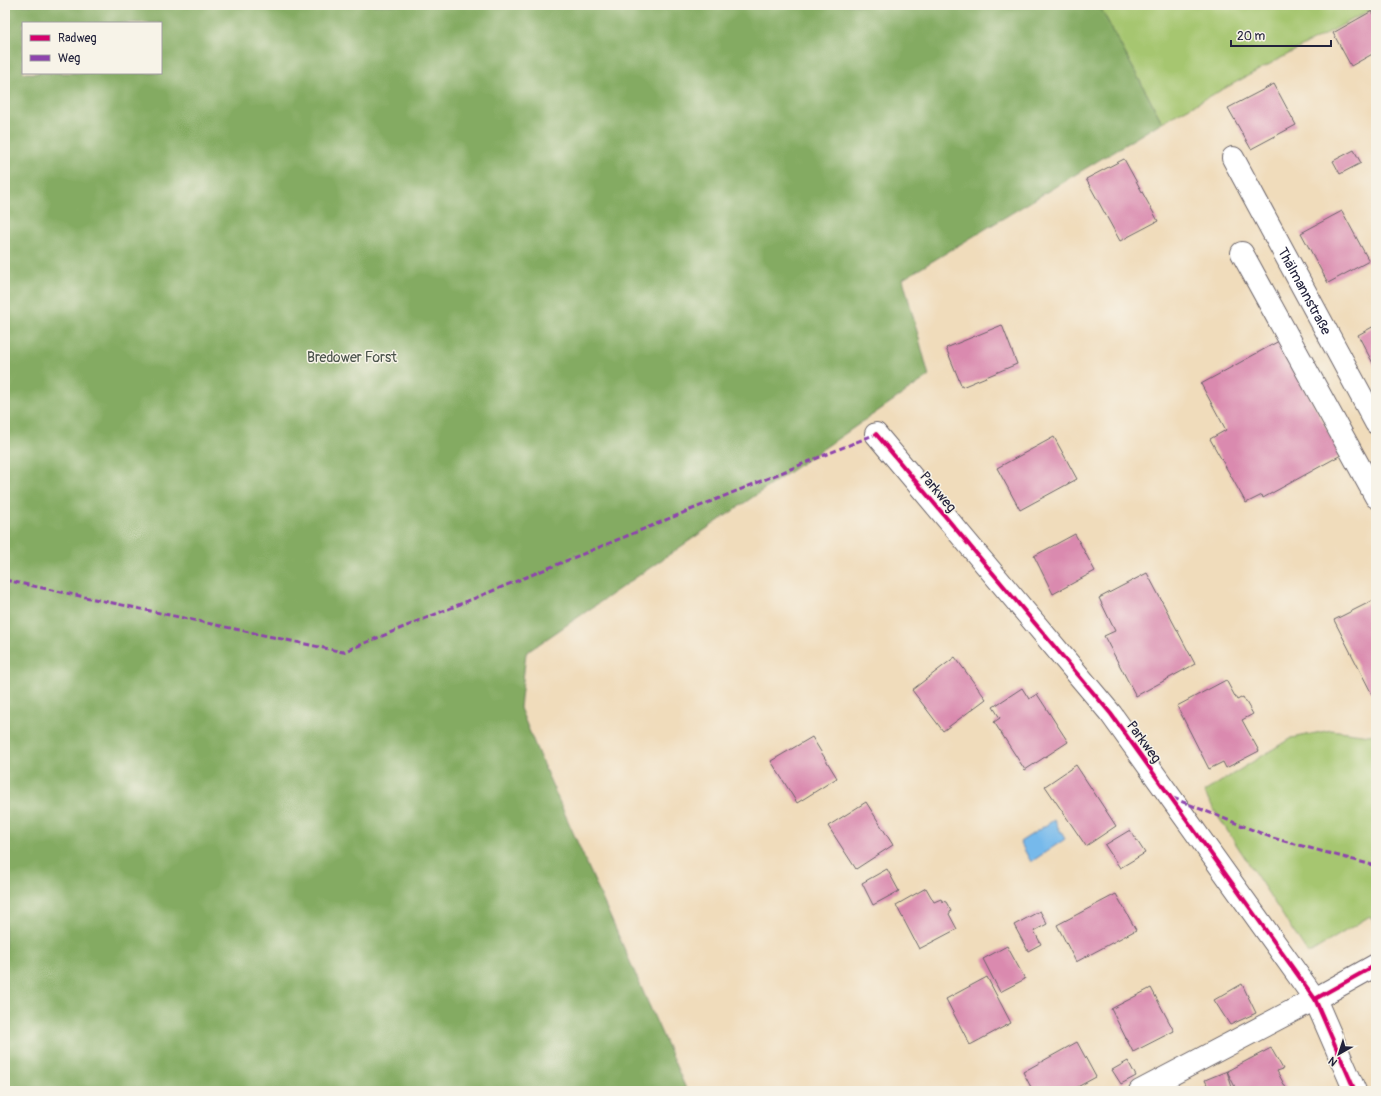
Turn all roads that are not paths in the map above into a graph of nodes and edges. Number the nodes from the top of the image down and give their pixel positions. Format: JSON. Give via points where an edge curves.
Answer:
{"nodes":[{"id":1,"x":1233,"y":158,"type":"dead end"},
{"id":2,"x":1242,"y":253,"type":"dead end"},
{"id":3,"x":1376,"y":423,"type":"edge"},
{"id":4,"x":876,"y":434,"type":"dead end"},
{"id":5,"x":1376,"y":497,"type":"edge"},
{"id":6,"x":1376,"y":966,"type":"edge"},
{"id":7,"x":1315,"y":1000,"type":"junction"},
{"id":8,"x":1140,"y":1091,"type":"edge"},
{"id":9,"x":1355,"y":1091,"type":"edge"}],
"edges":[{"from":1,"to":3,"type":"street","name":"Thälmannstraße"},
{"from":2,"to":5,"type":"street"},
{"from":4,"to":7,"type":"street","name":"Parkweg","via":[[1111,714]]},
{"from":6,"to":7,"type":"street"},
{"from":7,"to":8,"type":"street"},
{"from":7,"to":9,"type":"street","name":"Parkweg"}]}
